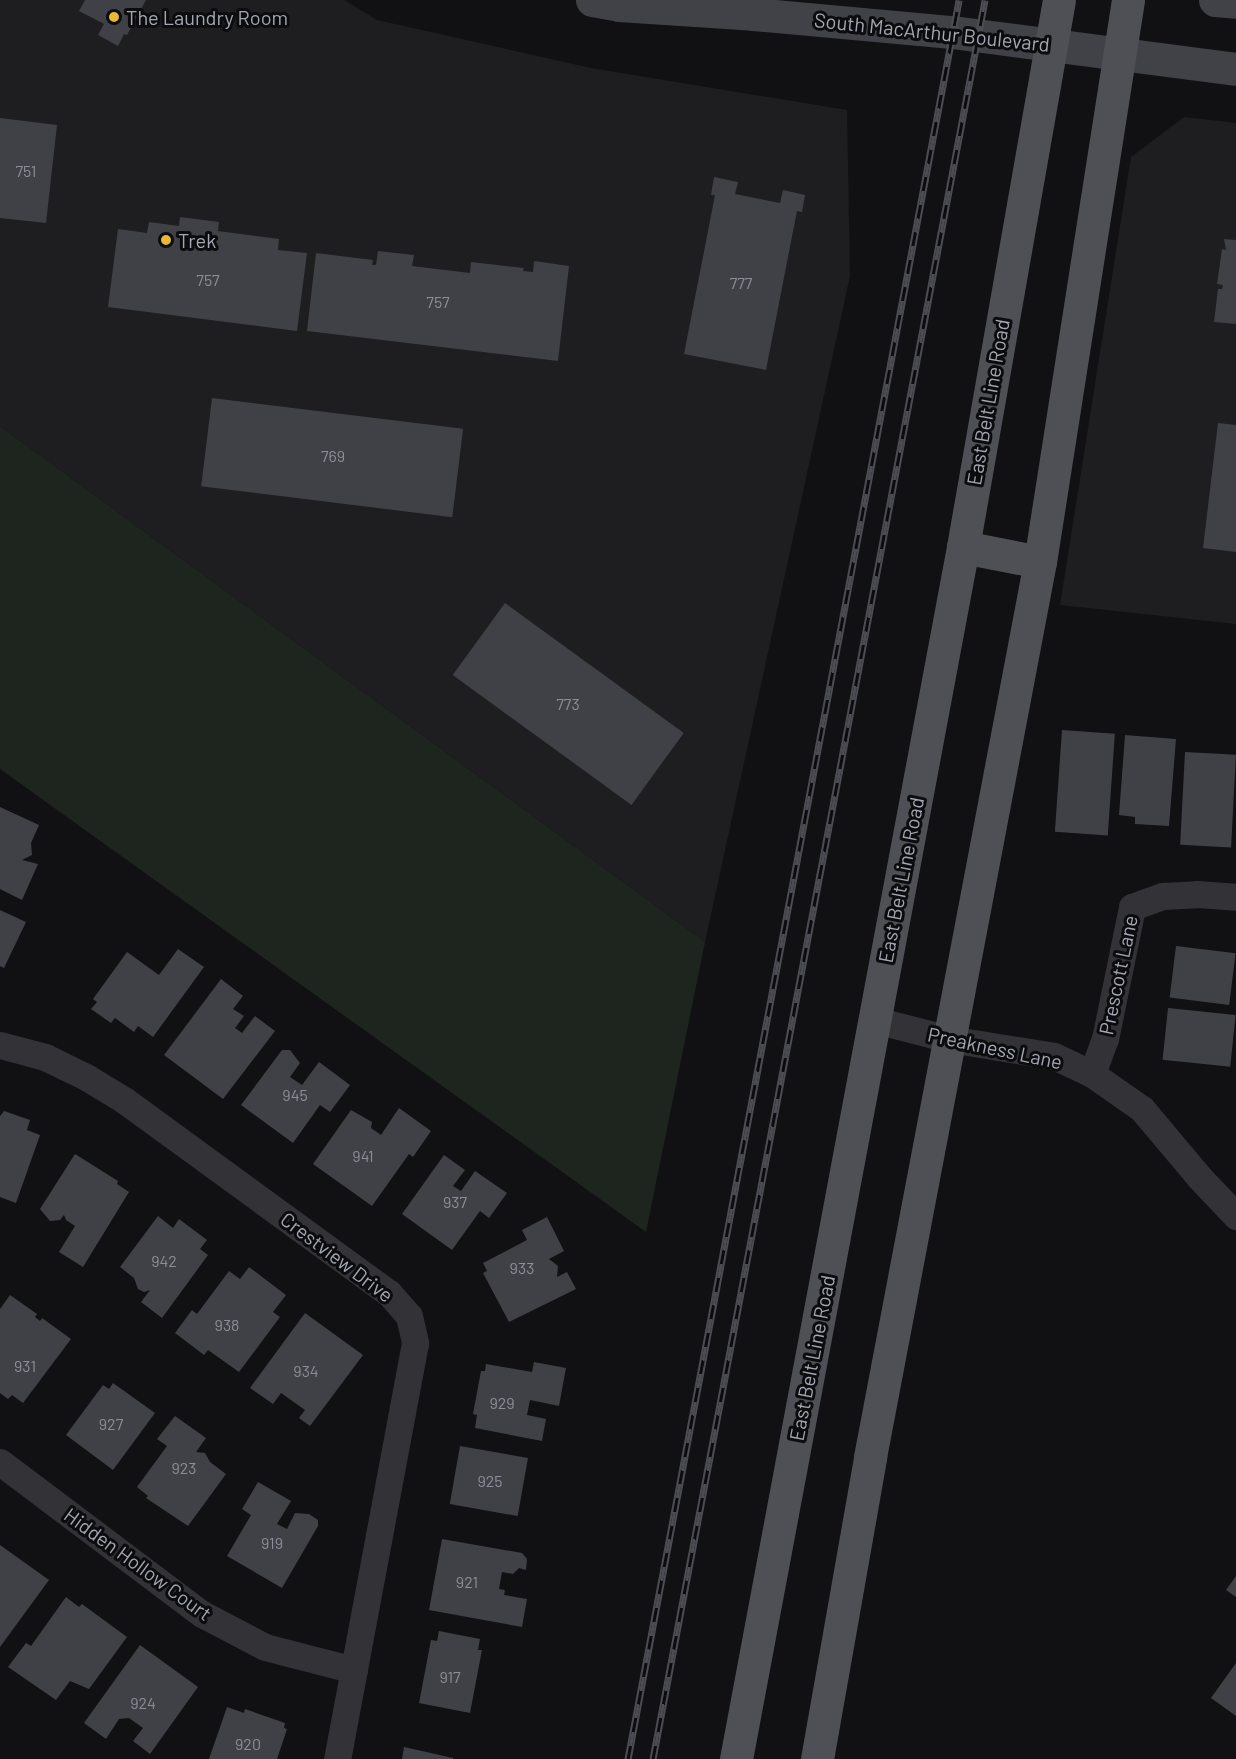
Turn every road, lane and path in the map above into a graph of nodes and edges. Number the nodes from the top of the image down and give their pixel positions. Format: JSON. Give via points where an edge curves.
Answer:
{"nodes":[{"id":1,"x":592,"y":0,"type":"edge"},
{"id":2,"x":1059,"y":0,"type":"edge"},
{"id":3,"x":1128,"y":0,"type":"edge"},
{"id":4,"x":1215,"y":0,"type":"edge"},
{"id":5,"x":1236,"y":2,"type":"edge"},
{"id":6,"x":1050,"y":45,"type":"junction"},
{"id":7,"x":1118,"y":53,"type":"junction"},
{"id":8,"x":1236,"y":69,"type":"edge"},
{"id":9,"x":963,"y":547,"type":"junction"},
{"id":10,"x":1040,"y":562,"type":"junction"},
{"id":11,"x":1236,"y":897,"type":"edge"},
{"id":12,"x":875,"y":1020,"type":"junction"},
{"id":13,"x":949,"y":1038,"type":"junction"},
{"id":14,"x":0,"y":1045,"type":"edge"},
{"id":15,"x":1092,"y":1074,"type":"junction"},
{"id":16,"x":1236,"y":1216,"type":"edge"},
{"id":17,"x":0,"y":1462,"type":"edge"},
{"id":18,"x":354,"y":1670,"type":"junction"},
{"id":19,"x":337,"y":1759,"type":"edge"},
{"id":20,"x":736,"y":1759,"type":"edge"},
{"id":21,"x":817,"y":1759,"type":"edge"}],
"edges":[{"from":1,"to":6,"type":"main road","name":"South MacArthur Boulevard"},
{"from":2,"to":6,"type":"main road","name":"East Belt Line Road"},
{"from":3,"to":7,"type":"main road"},
{"from":4,"to":5,"type":"main road"},
{"from":6,"to":7,"type":"main road","name":"South MacArthur Boulevard"},
{"from":6,"to":9,"type":"main road","name":"East Belt Line Road"},
{"from":7,"to":8,"type":"main road","name":"South MacArthur Boulevard"},
{"from":7,"to":10,"type":"main road"},
{"from":9,"to":10,"type":"main road"},
{"from":9,"to":12,"type":"main road","name":"East Belt Line Road"},
{"from":10,"to":13,"type":"main road"},
{"from":11,"to":15,"type":"street","name":"Prescott Lane","via":[[1163,896],[1132,906],[1105,1039]]},
{"from":12,"to":13,"type":"street","name":"Preakness Lane"},
{"from":12,"to":20,"type":"main road","name":"East Belt Line Road"},
{"from":13,"to":15,"type":"street","name":"Preakness Lane","via":[[1054,1056]]},
{"from":13,"to":21,"type":"main road"},
{"from":14,"to":18,"type":"street","name":"Crestview Drive","via":[[45,1057],[124,1100],[389,1293],[409,1316],[415,1343]]},
{"from":15,"to":16,"type":"street","name":"Preakness Lane","via":[[1142,1109]]},
{"from":17,"to":18,"type":"street","name":"Hidden Hollow Court","via":[[202,1614],[265,1647]]},
{"from":18,"to":19,"type":"street","name":"Crestview Drive"}]}
